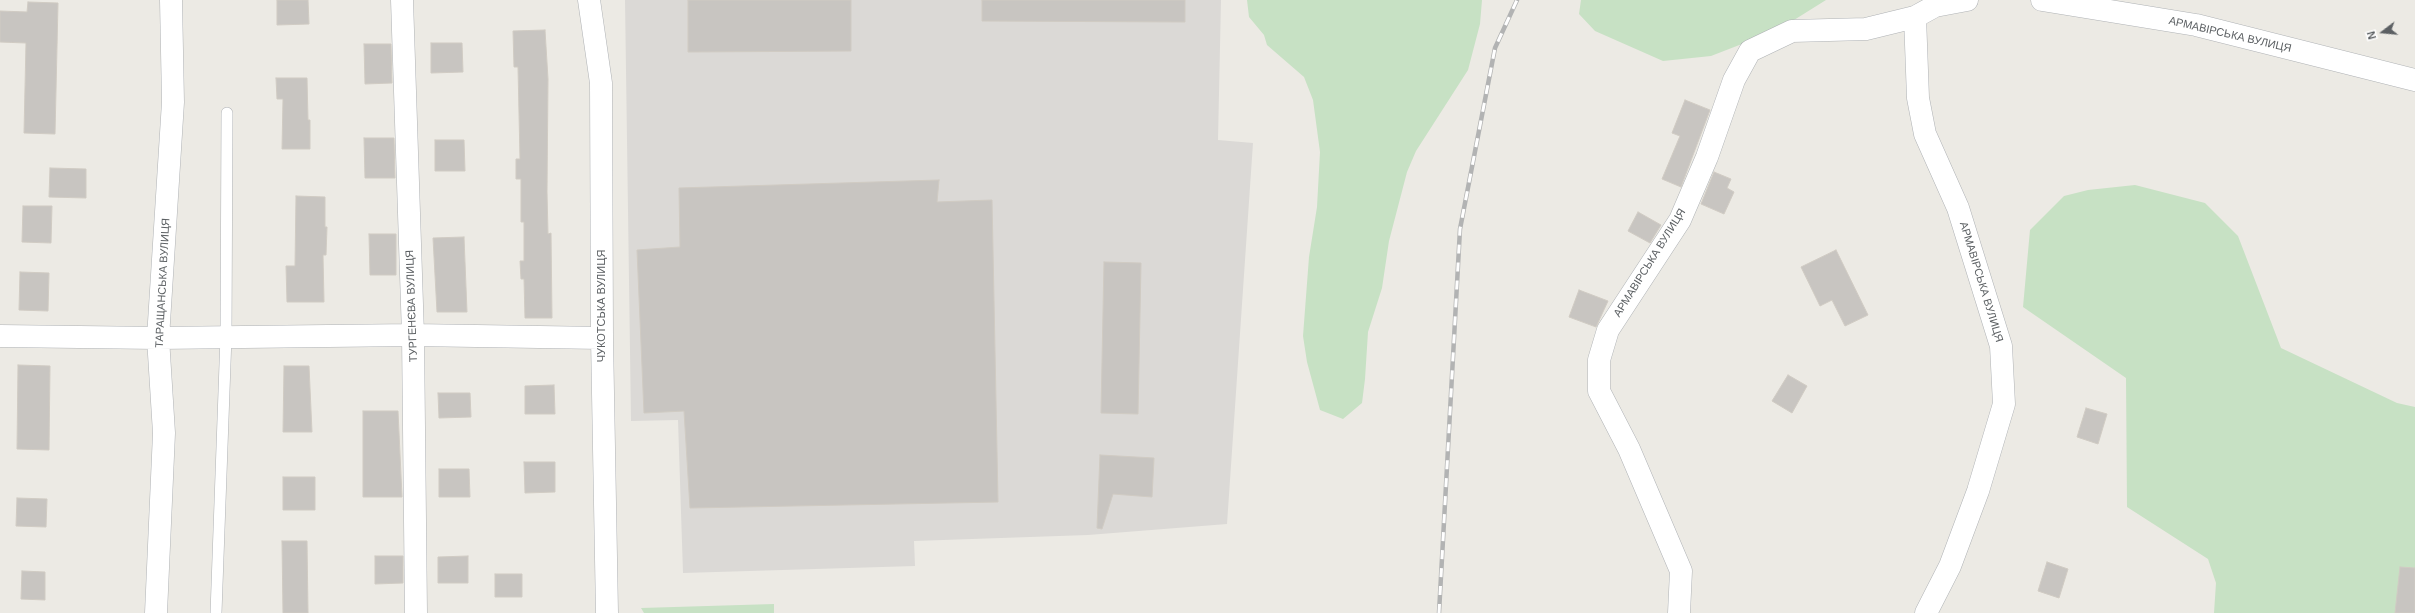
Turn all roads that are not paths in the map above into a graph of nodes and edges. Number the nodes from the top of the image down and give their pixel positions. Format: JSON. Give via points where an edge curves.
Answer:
{"nodes":[{"id":1,"x":171,"y":0,"type":"edge"},
{"id":2,"x":402,"y":0,"type":"edge"},
{"id":3,"x":589,"y":0,"type":"edge"},
{"id":4,"x":1967,"y":0,"type":"edge"},
{"id":5,"x":2042,"y":0,"type":"edge"},
{"id":6,"x":1915,"y":17,"type":"junction"},
{"id":7,"x":2415,"y":80,"type":"edge"},
{"id":8,"x":227,"y":113,"type":"dead end"},
{"id":9,"x":413,"y":335,"type":"junction"},
{"id":10,"x":0,"y":336,"type":"edge"},
{"id":11,"x":226,"y":336,"type":"junction"},
{"id":12,"x":158,"y":338,"type":"junction"},
{"id":13,"x":602,"y":338,"type":"junction"},
{"id":14,"x":156,"y":613,"type":"edge"},
{"id":15,"x":216,"y":613,"type":"edge"},
{"id":16,"x":416,"y":613,"type":"edge"},
{"id":17,"x":607,"y":613,"type":"edge"},
{"id":18,"x":1679,"y":613,"type":"edge"},
{"id":19,"x":1926,"y":613,"type":"edge"}],
"edges":[{"from":1,"to":12,"type":"street","name":"ТАРАЩАНСЬКА ВУЛИЦЯ","via":[[174,102]]},
{"from":2,"to":9,"type":"street","name":"ТУРГЕНЄВА ВУЛИЦЯ"},
{"from":3,"to":13,"type":"street","name":"ЧУКОТСЬКА ВУЛИЦЯ","via":[[601,83]]},
{"from":4,"to":6,"type":"street","name":"АРМАВІРСЬКА ВУЛИЦЯ","via":[[1934,6]]},
{"from":5,"to":7,"type":"street","name":"АРМАВІРСЬКА ВУЛИЦЯ","via":[[2196,25]]},
{"from":6,"to":18,"type":"street","name":"АРМАВІРСЬКА ВУЛИЦЯ","via":[[1866,29],[1792,31],[1750,51],[1734,80],[1707,157],[1680,220],[1608,330],[1599,360],[1599,391],[1628,449],[1681,571]]},
{"from":6,"to":19,"type":"street","name":"АРМАВІРСЬКА ВУЛИЦЯ","via":[[1918,98],[1925,134],[1958,208],[2001,346],[2004,404],[1978,491],[1950,566]]},
{"from":8,"to":11,"type":"lane"},
{"from":9,"to":11,"type":"street"},
{"from":9,"to":13,"type":"street"},
{"from":9,"to":16,"type":"street","name":"ТУРГЕНЄВА ВУЛИЦЯ"},
{"from":10,"to":12,"type":"street"},
{"from":11,"to":12,"type":"street"},
{"from":11,"to":15,"type":"lane"},
{"from":12,"to":14,"type":"street","name":"ТАРАЩАНСЬКА ВУЛИЦЯ","via":[[164,434]]},
{"from":13,"to":17,"type":"street","name":"ЧУКОТСЬКА ВУЛИЦЯ"}]}
